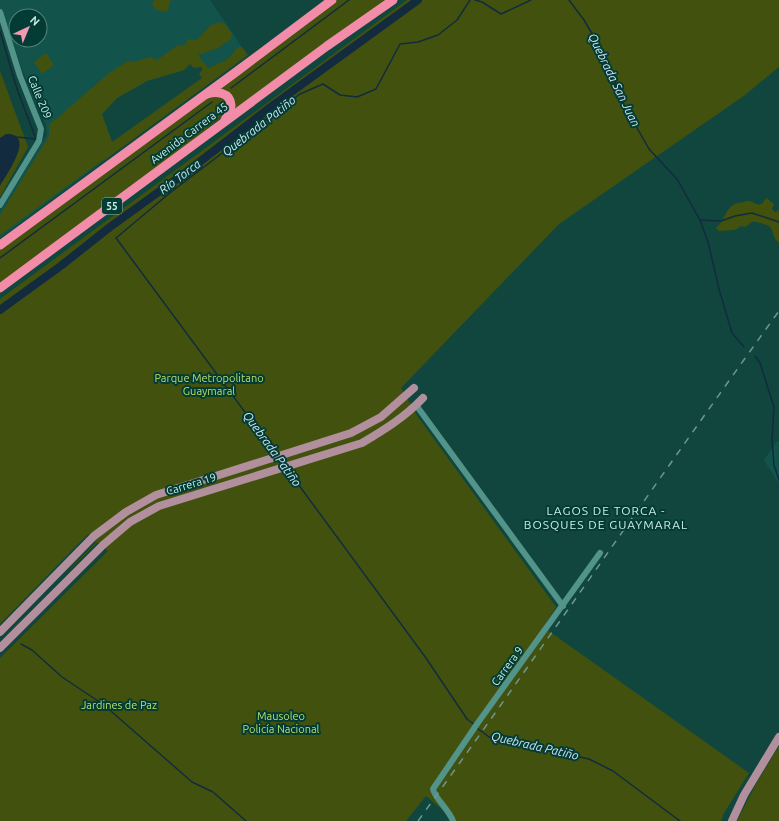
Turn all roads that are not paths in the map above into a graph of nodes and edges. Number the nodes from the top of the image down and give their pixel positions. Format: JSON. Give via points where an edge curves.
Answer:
{"nodes":[{"id":1,"x":332,"y":0,"type":"edge"},
{"id":2,"x":393,"y":0,"type":"edge"},
{"id":3,"x":0,"y":12,"type":"edge"},
{"id":4,"x":202,"y":96,"type":"junction"},
{"id":5,"x":223,"y":123,"type":"junction"},
{"id":6,"x":0,"y":205,"type":"edge"},
{"id":7,"x":0,"y":245,"type":"edge"},
{"id":8,"x":0,"y":288,"type":"edge"},
{"id":9,"x":413,"y":389,"type":"joint"},
{"id":10,"x":420,"y":401,"type":"junction"},
{"id":11,"x":600,"y":553,"type":"dead end"},
{"id":12,"x":563,"y":606,"type":"junction"},
{"id":13,"x":0,"y":632,"type":"edge"},
{"id":14,"x":0,"y":648,"type":"edge"},
{"id":15,"x":779,"y":737,"type":"edge"},
{"id":16,"x":453,"y":821,"type":"edge"},
{"id":17,"x":732,"y":821,"type":"edge"}],
"edges":[{"from":1,"to":4,"type":"highway","name":"Avenida Carrera 45"},
{"from":2,"to":5,"type":"highway","name":"Avenida Carrera 45","number":"55"},
{"from":3,"to":6,"type":"street","name":"Calle 209","via":[[20,76],[41,128],[39,141]]},
{"from":4,"to":5,"type":"highway","via":[[215,92],[226,96],[231,106]]},
{"from":4,"to":7,"type":"highway","name":"Avenida Carrera 45"},
{"from":5,"to":8,"type":"highway","name":"Avenida Carrera 45","number":"55"},
{"from":9,"to":10,"type":"street"},
{"from":9,"to":13,"type":"main road","name":"Carrera 19","via":[[380,417],[351,433],[156,495],[126,512],[94,536]]},
{"from":10,"to":12,"type":"street"},
{"from":10,"to":14,"type":"main road","name":"Carrera 19","via":[[389,427],[362,443],[159,506],[130,522],[103,545]]},
{"from":11,"to":12,"type":"street","name":"Carrera 9"},
{"from":12,"to":16,"type":"street","name":"Carrera 9","via":[[433,789],[435,797],[443,804]]},
{"from":15,"to":17,"type":"main road","via":[[744,795]]}]}
